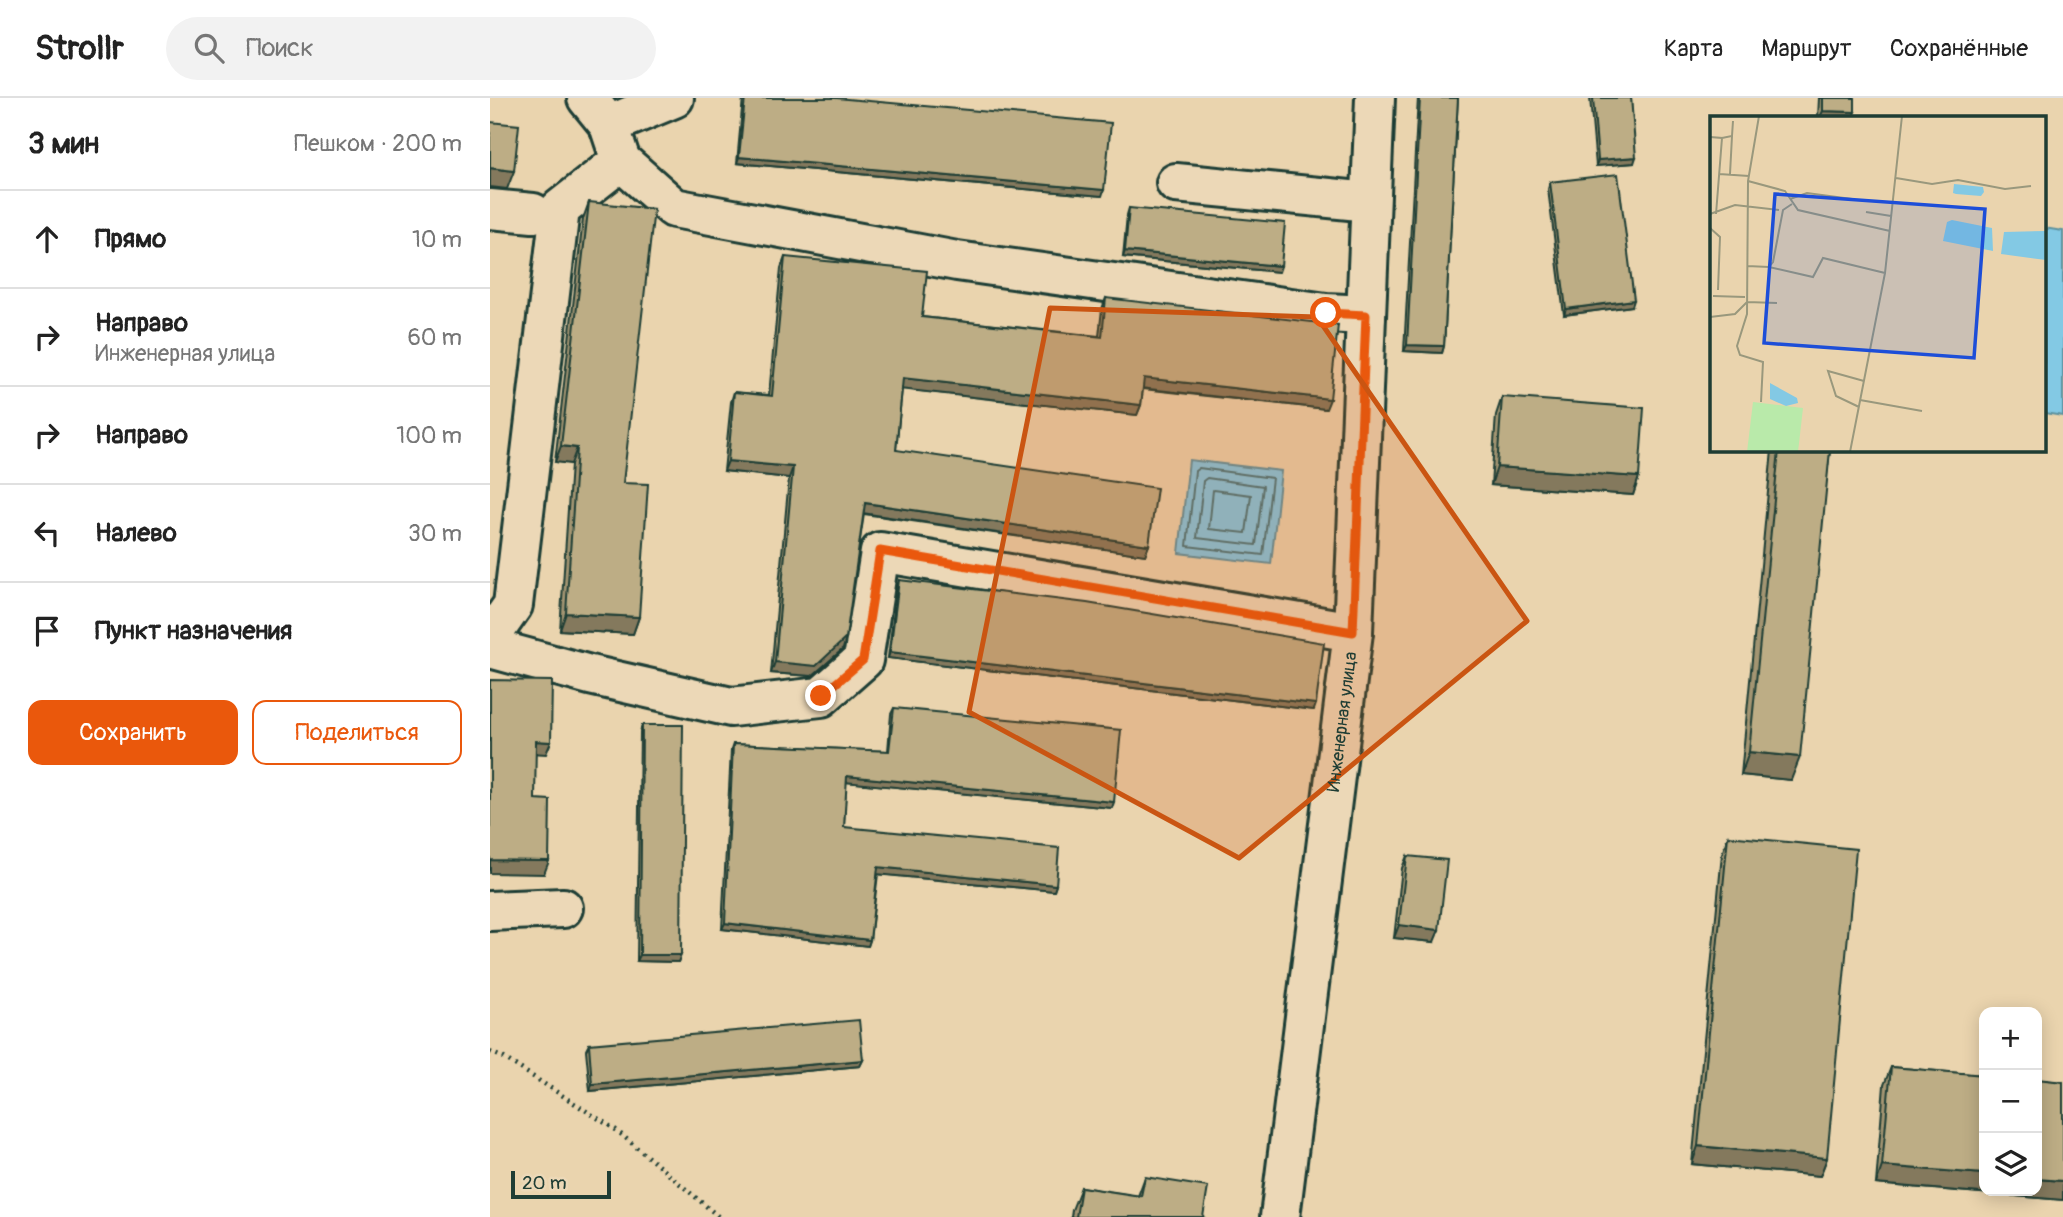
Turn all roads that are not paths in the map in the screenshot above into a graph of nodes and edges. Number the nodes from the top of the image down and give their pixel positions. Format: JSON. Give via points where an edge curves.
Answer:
{"nodes":[{"id":1,"x":674,"y":98,"type":"edge"},
{"id":2,"x":1375,"y":98,"type":"edge"},
{"id":3,"x":598,"y":111,"type":"edge"},
{"id":4,"x":621,"y":161,"type":"junction"},
{"id":5,"x":1176,"y":183,"type":"dead end"},
{"id":6,"x":1370,"y":202,"type":"junction"},
{"id":7,"x":490,"y":209,"type":"edge"},
{"id":8,"x":533,"y":213,"type":"dead end"},
{"id":9,"x":1366,"y":315,"type":"junction"},
{"id":10,"x":1353,"y":632,"type":"junction"},
{"id":11,"x":490,"y":638,"type":"edge"},
{"id":12,"x":490,"y":648,"type":"edge"},
{"id":13,"x":563,"y":908,"type":"dead end"},
{"id":14,"x":490,"y":911,"type":"edge"},
{"id":15,"x":1280,"y":1217,"type":"edge"}],
"edges":[{"from":1,"to":3,"type":"street"},
{"from":2,"to":6,"type":"street","name":"Инженерная улица"},
{"from":3,"to":4,"type":"street"},
{"from":4,"to":9,"type":"street","via":[[674,208],[957,261]]},
{"from":4,"to":11,"type":"street","via":[[561,209],[513,605]]},
{"from":5,"to":6,"type":"street"},
{"from":6,"to":9,"type":"street","name":"Инженерная улица"},
{"from":7,"to":8,"type":"street"},
{"from":9,"to":10,"type":"street","name":"Инженерная улица"},
{"from":10,"to":12,"type":"street","via":[[880,551],[863,660],[821,696],[731,707]]},
{"from":10,"to":15,"type":"street","name":"Инженерная улица"},
{"from":13,"to":14,"type":"street"}]}
